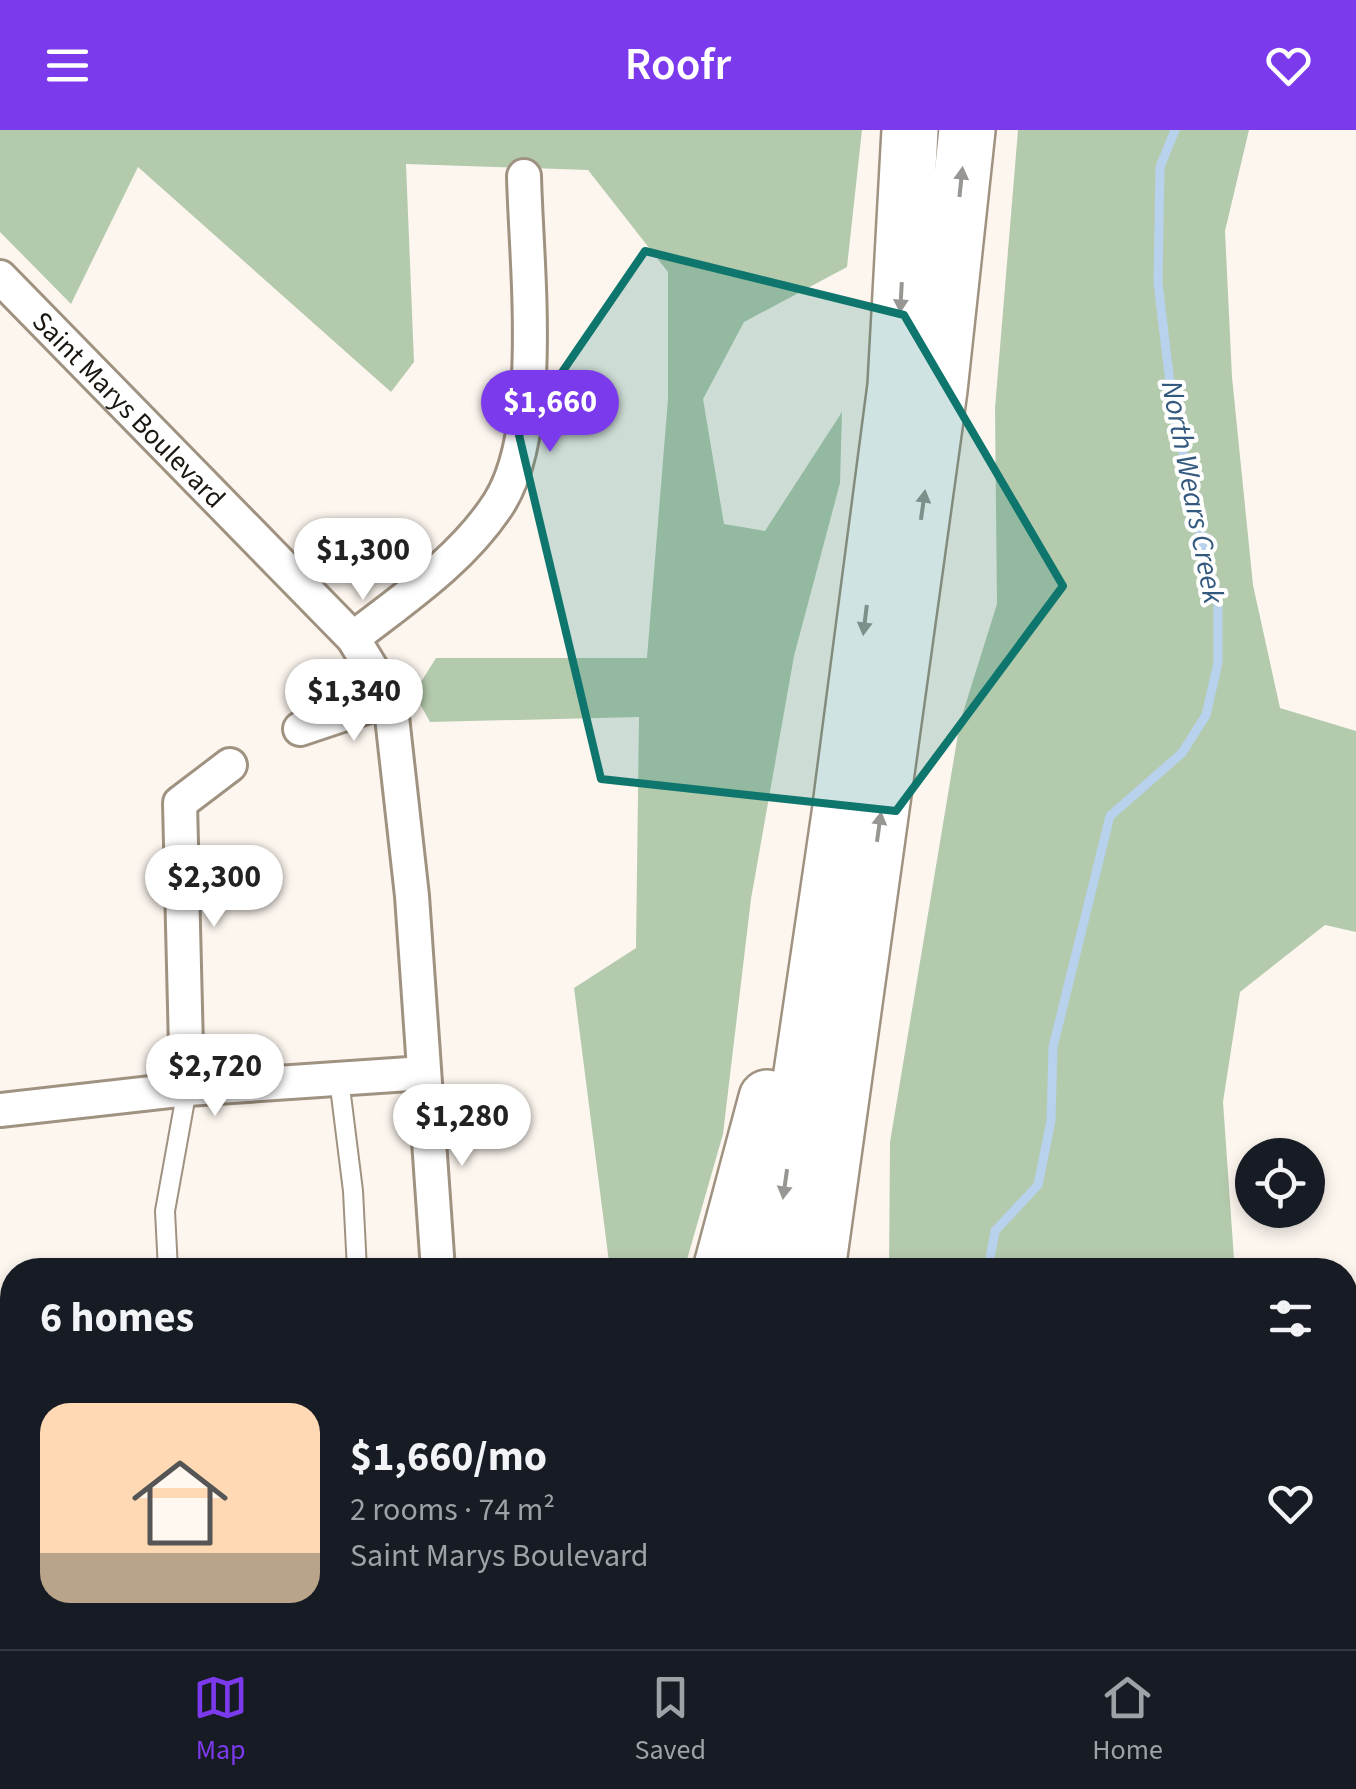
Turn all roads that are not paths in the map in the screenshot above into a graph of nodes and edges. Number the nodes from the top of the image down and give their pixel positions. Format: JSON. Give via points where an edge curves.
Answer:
{"nodes":[{"id":1,"x":910,"y":130,"type":"edge"},
{"id":2,"x":966,"y":130,"type":"edge"},
{"id":3,"x":524,"y":176,"type":"dead end"},
{"id":4,"x":0,"y":277,"type":"edge"},
{"id":5,"x":353,"y":638,"type":"junction"},
{"id":6,"x":390,"y":699,"type":"junction"},
{"id":7,"x":300,"y":729,"type":"dead end"},
{"id":8,"x":230,"y":765,"type":"dead end"},
{"id":9,"x":840,"y":814,"type":"junction"},
{"id":10,"x":870,"y":889,"type":"junction"},
{"id":11,"x":424,"y":1073,"type":"junction"},
{"id":12,"x":338,"y":1079,"type":"junction"},
{"id":13,"x":187,"y":1089,"type":"junction"},
{"id":14,"x":0,"y":1110,"type":"edge"},
{"id":15,"x":168,"y":1258,"type":"edge"},
{"id":16,"x":357,"y":1258,"type":"edge"},
{"id":17,"x":437,"y":1258,"type":"edge"},
{"id":18,"x":724,"y":1258,"type":"edge"},
{"id":19,"x":776,"y":1258,"type":"edge"},
{"id":20,"x":819,"y":1258,"type":"edge"},
{"id":21,"x":851,"y":1258,"type":"edge"}],
"edges":[{"from":1,"to":9,"type":"highway","one_way":true,"via":[[896,386]]},
{"from":10,"to":2,"type":"highway","one_way":true,"via":[[939,390]]},
{"from":3,"to":5,"type":"street","via":[[529,378],[517,462],[500,502],[442,569]]},
{"from":4,"to":5,"type":"street","name":"Saint Marys Boulevard"},
{"from":5,"to":6,"type":"street","name":"Saint Marys Boulevard"},
{"from":6,"to":7,"type":"street"},
{"from":6,"to":11,"type":"street","name":"Saint Marys Boulevard"},
{"from":8,"to":13,"type":"street","via":[[180,804]]},
{"from":9,"to":18,"type":"highway"},
{"from":9,"to":19,"type":"highway","one_way":true},
{"from":10,"to":20,"type":"highway"},
{"from":10,"to":21,"type":"highway"},
{"from":11,"to":12,"type":"street"},
{"from":11,"to":17,"type":"street","name":"Saint Marys Boulevard"},
{"from":12,"to":13,"type":"street"},
{"from":12,"to":16,"type":"lane"},
{"from":13,"to":14,"type":"street"},
{"from":13,"to":15,"type":"lane","via":[[166,1211]]}]}
